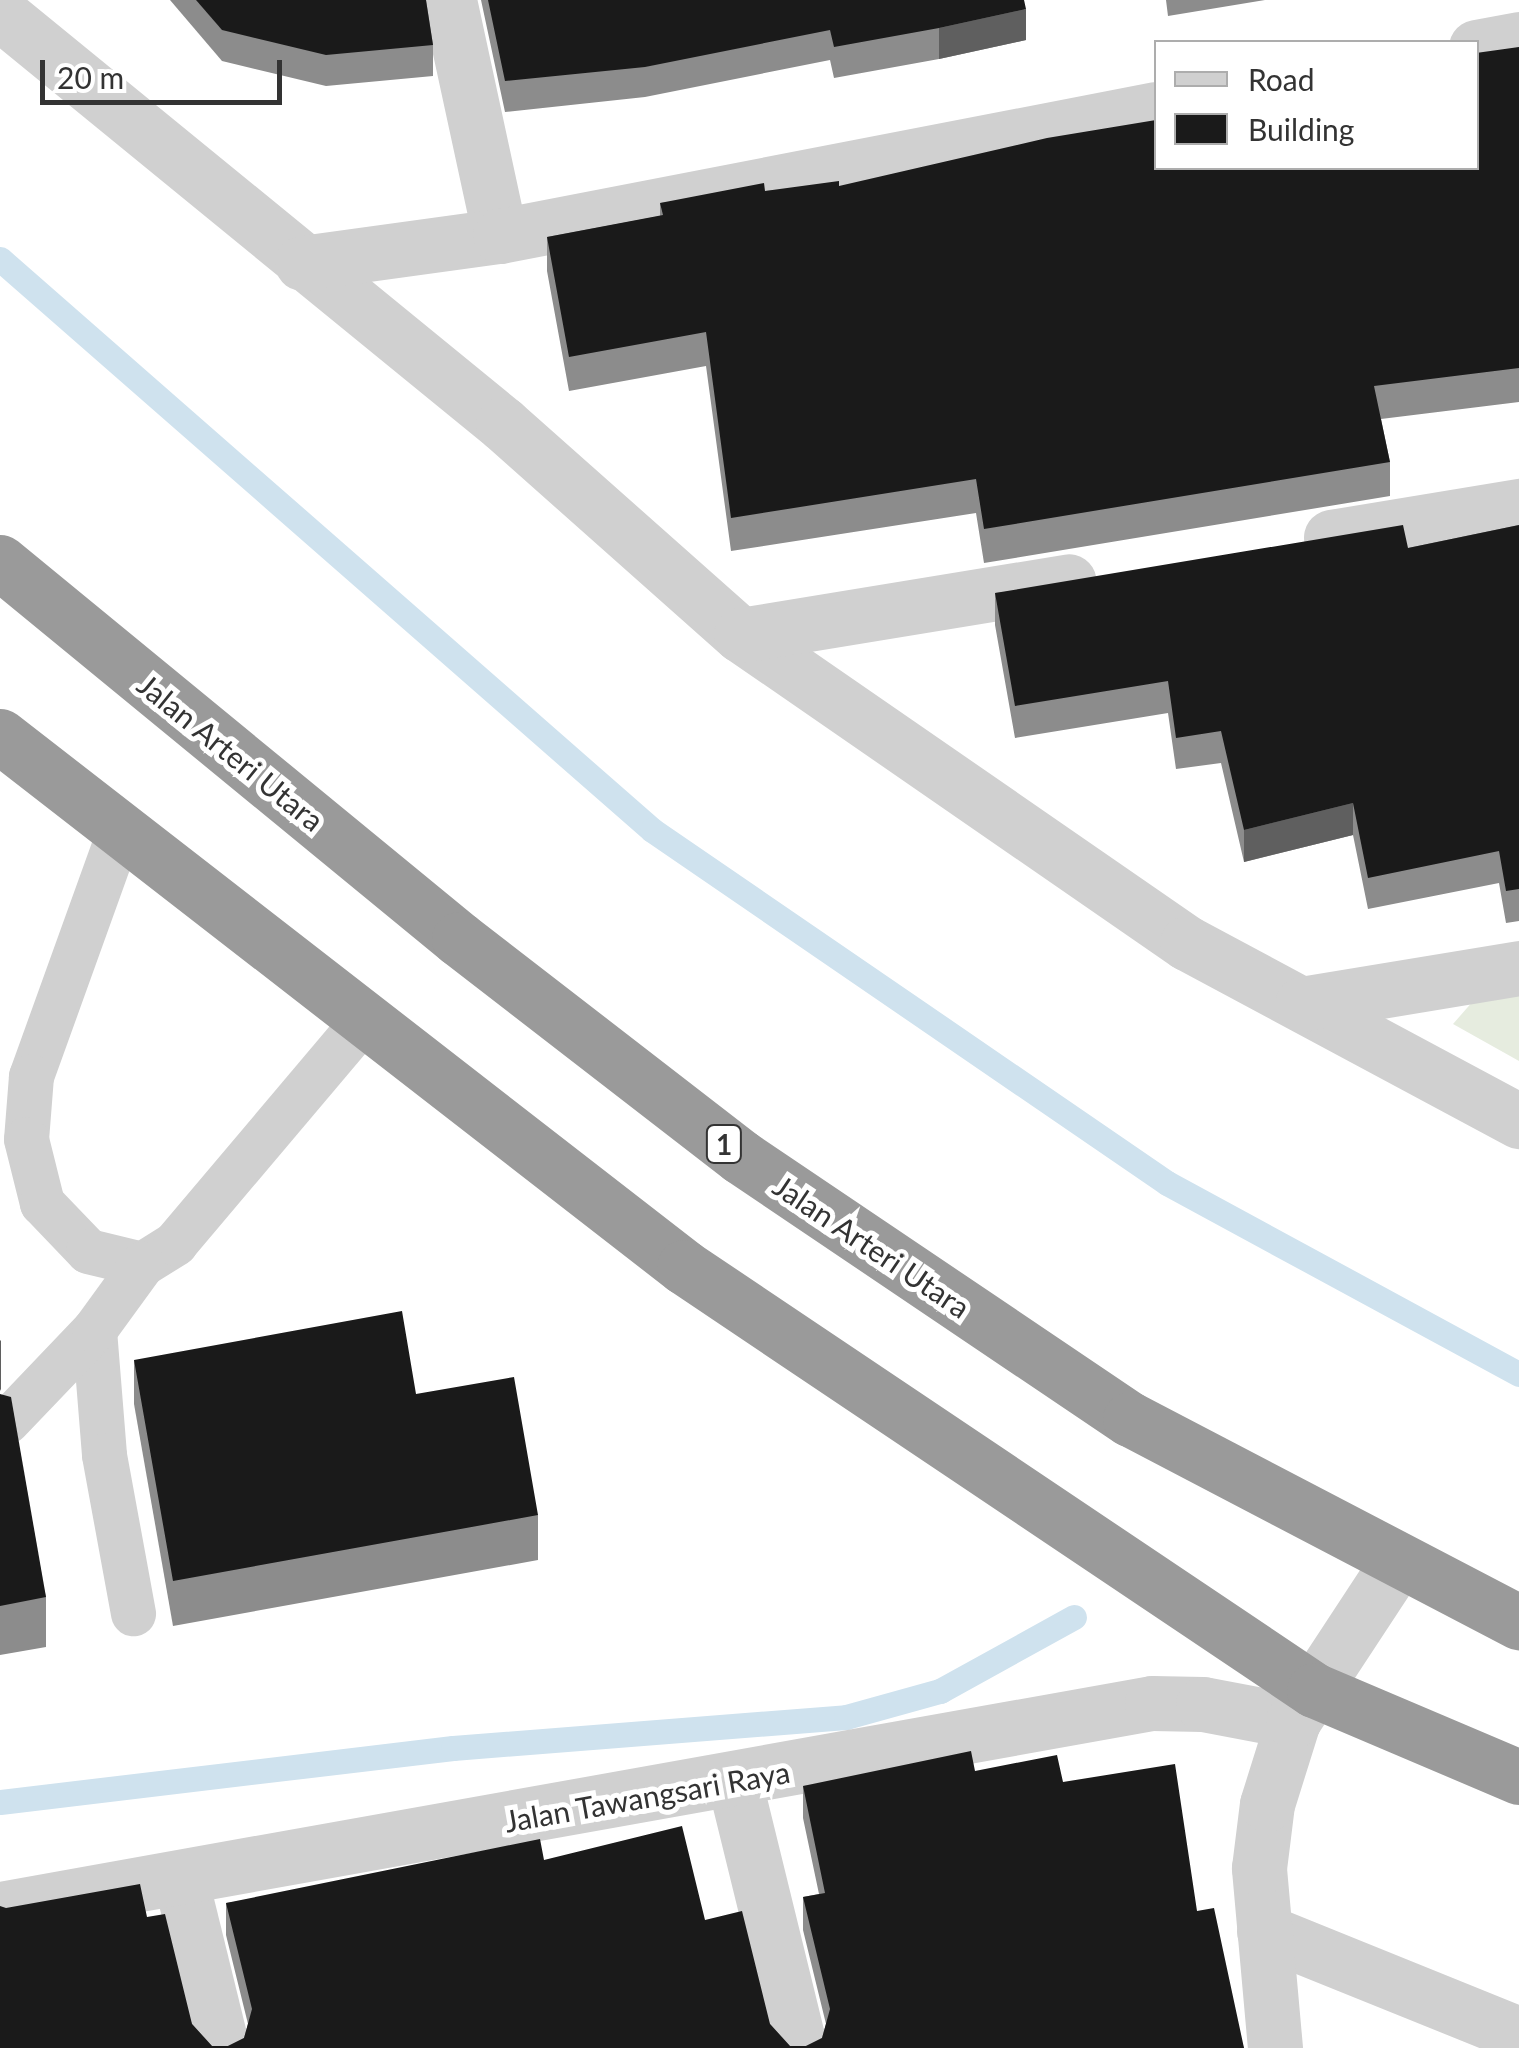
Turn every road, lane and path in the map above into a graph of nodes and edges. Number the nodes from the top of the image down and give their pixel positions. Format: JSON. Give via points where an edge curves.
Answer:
{"nodes":[{"id":1,"x":449,"y":0,"type":"edge"},
{"id":2,"x":0,"y":13,"type":"edge"},
{"id":3,"x":1519,"y":39,"type":"edge"},
{"id":4,"x":1479,"y":46,"type":"edge"},
{"id":5,"x":1154,"y":109,"type":"edge"},
{"id":6,"x":500,"y":236,"type":"junction"},
{"id":7,"x":302,"y":263,"type":"junction"},
{"id":8,"x":1519,"y":506,"type":"edge"},
{"id":9,"x":1286,"y":545,"type":"edge"},
{"id":10,"x":0,"y":562,"type":"edge"},
{"id":11,"x":1111,"y":574,"type":"edge"},
{"id":12,"x":742,"y":635,"type":"junction"},
{"id":13,"x":0,"y":736,"type":"edge"},
{"id":14,"x":120,"y":829,"type":"junction"},
{"id":15,"x":1519,"y":968,"type":"edge"},
{"id":16,"x":1302,"y":1004,"type":"junction"},
{"id":17,"x":362,"y":1022,"type":"junction"},
{"id":18,"x":1519,"y":1121,"type":"edge"},
{"id":19,"x":142,"y":1264,"type":"junction"},
{"id":20,"x":94,"y":1330,"type":"junction"},
{"id":21,"x":6,"y":1422,"type":"edge"},
{"id":22,"x":1398,"y":1561,"type":"junction"},
{"id":23,"x":133,"y":1612,"type":"dead end"},
{"id":24,"x":1519,"y":1622,"type":"edge"},
{"id":25,"x":1304,"y":1705,"type":"junction"},
{"id":26,"x":1519,"y":1777,"type":"edge"},
{"id":27,"x":734,"y":1780,"type":"junction"},
{"id":28,"x":182,"y":1881,"type":"junction"},
{"id":29,"x":0,"y":1909,"type":"edge"},
{"id":30,"x":1264,"y":1931,"type":"junction"},
{"id":31,"x":1519,"y":2034,"type":"edge"},
{"id":32,"x":222,"y":2048,"type":"edge"},
{"id":33,"x":800,"y":2048,"type":"edge"},
{"id":34,"x":1275,"y":2048,"type":"edge"}],
"edges":[{"from":1,"to":6,"type":"street"},
{"from":2,"to":7,"type":"street"},
{"from":3,"to":4,"type":"street"},
{"from":5,"to":6,"type":"street"},
{"from":6,"to":7,"type":"street"},
{"from":7,"to":12,"type":"street","via":[[503,424]]},
{"from":8,"to":9,"type":"street"},
{"from":10,"to":22,"type":"highway","name":"Jalan Arteri Utara","number":"1","via":[[459,939],[741,1157],[1130,1419]]},
{"from":11,"to":12,"type":"street"},
{"from":12,"to":16,"type":"street","via":[[1188,943]]},
{"from":13,"to":14,"type":"highway"},
{"from":14,"to":17,"type":"highway"},
{"from":14,"to":19,"type":"lane","via":[[31,1076],[26,1139],[42,1203],[88,1251]]},
{"from":15,"to":16,"type":"street"},
{"from":16,"to":18,"type":"street"},
{"from":17,"to":19,"type":"lane","via":[[194,1223]]},
{"from":17,"to":25,"type":"highway","via":[[684,1266]]},
{"from":19,"to":20,"type":"lane"},
{"from":20,"to":21,"type":"lane"},
{"from":20,"to":23,"type":"lane","via":[[104,1454]]},
{"from":22,"to":24,"type":"highway","name":"Jalan Arteri Utara","number":"1"},
{"from":22,"to":25,"type":"street"},
{"from":25,"to":26,"type":"highway"},
{"from":25,"to":27,"type":"street","name":"Jalan Tawangsari Raya","via":[[1152,1704]]},
{"from":25,"to":30,"type":"street","via":[[1267,1804],[1260,1868]]},
{"from":27,"to":28,"type":"street","name":"Jalan Tawangsari Raya"},
{"from":27,"to":33,"type":"street"},
{"from":28,"to":29,"type":"street","name":"Jalan Tawangsari Raya"},
{"from":28,"to":32,"type":"street"},
{"from":30,"to":31,"type":"street"},
{"from":30,"to":34,"type":"street"}]}
